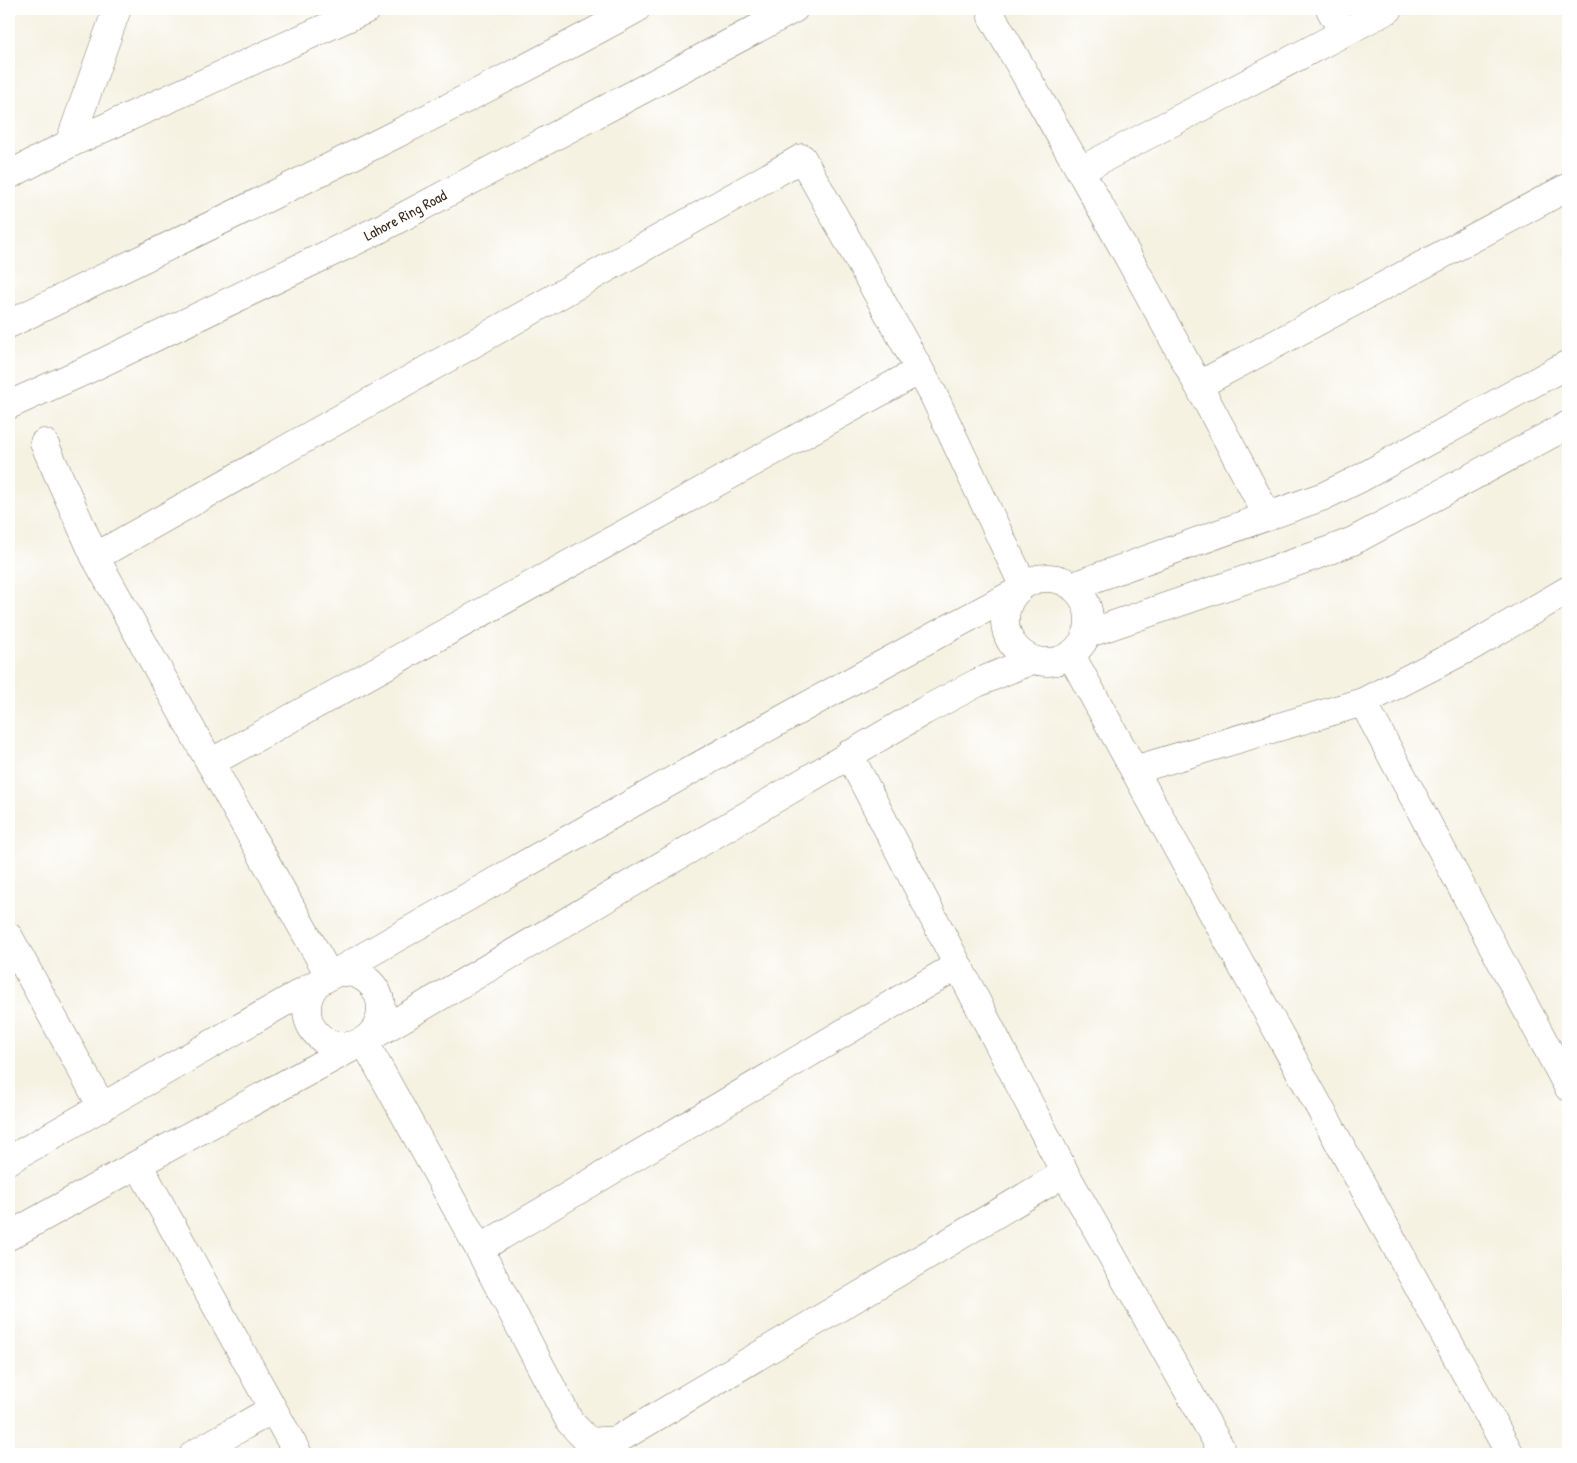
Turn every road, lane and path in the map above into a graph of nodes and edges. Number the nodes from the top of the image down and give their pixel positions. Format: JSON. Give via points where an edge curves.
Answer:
{"nodes":[{"id":1,"x":117,"y":9,"type":"edge"},
{"id":2,"x":367,"y":9,"type":"edge"},
{"id":3,"x":636,"y":9,"type":"edge"},
{"id":4,"x":794,"y":9,"type":"edge"},
{"id":5,"x":1330,"y":9,"type":"edge"},
{"id":6,"x":1389,"y":9,"type":"edge"},
{"id":7,"x":992,"y":17,"type":"dead end"},
{"id":8,"x":1343,"y":33,"type":"junction"},
{"id":9,"x":69,"y":144,"type":"junction"},
{"id":10,"x":1081,"y":170,"type":"junction"},
{"id":11,"x":9,"y":175,"type":"edge"},
{"id":12,"x":1568,"y":186,"type":"edge"},
{"id":13,"x":9,"y":324,"type":"edge"},
{"id":14,"x":1568,"y":364,"type":"edge"},
{"id":15,"x":920,"y":370,"type":"junction"},
{"id":16,"x":1199,"y":385,"type":"junction"},
{"id":17,"x":9,"y":405,"type":"edge"},
{"id":18,"x":1568,"y":424,"type":"edge"},
{"id":19,"x":44,"y":443,"type":"dead end"},
{"id":20,"x":1268,"y":517,"type":"junction"},
{"id":21,"x":94,"y":557,"type":"junction"},
{"id":22,"x":1073,"y":586,"type":"junction"},
{"id":23,"x":1018,"y":589,"type":"junction"},
{"id":24,"x":1567,"y":593,"type":"edge"},
{"id":25,"x":1087,"y":634,"type":"junction"},
{"id":26,"x":1071,"y":655,"type":"junction"},
{"id":27,"x":1032,"y":660,"type":"junction"},
{"id":28,"x":1363,"y":702,"type":"junction"},
{"id":29,"x":849,"y":754,"type":"junction"},
{"id":30,"x":210,"y":763,"type":"junction"},
{"id":31,"x":1134,"y":770,"type":"junction"},
{"id":32,"x":9,"y":937,"type":"edge"},
{"id":33,"x":958,"y":965,"type":"junction"},
{"id":34,"x":330,"y":975,"type":"junction"},
{"id":35,"x":364,"y":1040,"type":"junction"},
{"id":36,"x":1568,"y":1088,"type":"edge"},
{"id":37,"x":102,"y":1107,"type":"junction"},
{"id":38,"x":9,"y":1160,"type":"edge"},
{"id":39,"x":138,"y":1164,"type":"junction"},
{"id":40,"x":1065,"y":1173,"type":"junction"},
{"id":41,"x":9,"y":1236,"type":"edge"},
{"id":42,"x":479,"y":1248,"type":"junction"},
{"id":43,"x":273,"y":1409,"type":"junction"},
{"id":44,"x":1220,"y":1447,"type":"dead end"},
{"id":45,"x":194,"y":1454,"type":"edge"},
{"id":46,"x":298,"y":1454,"type":"edge"},
{"id":47,"x":1510,"y":1454,"type":"edge"}],
"edges":[{"from":1,"to":9,"type":"main road"},
{"from":2,"to":9,"type":"main road"},
{"from":3,"to":13,"type":"main road","via":[[356,153]]},
{"from":4,"to":17,"type":"main road","name":"Lahore Ring Road","via":[[376,231]]},
{"from":5,"to":8,"type":"main road"},
{"from":6,"to":8,"type":"main road"},
{"from":7,"to":10,"type":"main road"},
{"from":8,"to":10,"type":"main road"},
{"from":9,"to":11,"type":"main road"},
{"from":10,"to":16,"type":"main road"},
{"from":12,"to":16,"type":"main road"},
{"from":14,"to":20,"type":"main road","via":[[1357,480]]},
{"from":15,"to":21,"type":"main road","via":[[802,158]]},
{"from":15,"to":23,"type":"main road"},
{"from":15,"to":30,"type":"main road"},
{"from":16,"to":20,"type":"main road"},
{"from":18,"to":25,"type":"main road","via":[[1353,541]]},
{"from":19,"to":21,"type":"main road"},
{"from":20,"to":22,"type":"main road"},
{"from":21,"to":30,"type":"main road"},
{"from":22,"to":23,"type":"main road","via":[[1048,577],[1035,579]]},
{"from":22,"to":25,"type":"main road","via":[[1088,608]]},
{"from":23,"to":27,"type":"main road","via":[[1006,606],[1006,632],[1020,654]]},
{"from":23,"to":34,"type":"main road"},
{"from":24,"to":28,"type":"main road"},
{"from":25,"to":26,"type":"main road"},
{"from":26,"to":27,"type":"main road","via":[[1045,663]]},
{"from":26,"to":31,"type":"main road"},
{"from":27,"to":29,"type":"main road","via":[[977,683]]},
{"from":28,"to":31,"type":"main road"},
{"from":28,"to":36,"type":"main road"},
{"from":29,"to":33,"type":"main road"},
{"from":29,"to":35,"type":"main road"},
{"from":30,"to":34,"type":"main road"},
{"from":31,"to":47,"type":"main road"},
{"from":32,"to":37,"type":"main road"},
{"from":33,"to":40,"type":"main road"},
{"from":33,"to":42,"type":"main road"},
{"from":34,"to":35,"type":"main road","via":[[357,973],[369,980],[378,992],[382,1005],[380,1019]]},
{"from":34,"to":35,"type":"main road","via":[[319,981],[312,991],[307,1015],[311,1026],[318,1036],[340,1046]]},
{"from":34,"to":37,"type":"main road"},
{"from":35,"to":39,"type":"main road"},
{"from":35,"to":42,"type":"main road"},
{"from":37,"to":38,"type":"main road"},
{"from":39,"to":41,"type":"main road"},
{"from":39,"to":43,"type":"main road"},
{"from":40,"to":42,"type":"main road","via":[[617,1440],[589,1442],[570,1422]]},
{"from":40,"to":44,"type":"main road"},
{"from":43,"to":45,"type":"main road"},
{"from":43,"to":46,"type":"main road"}]}
